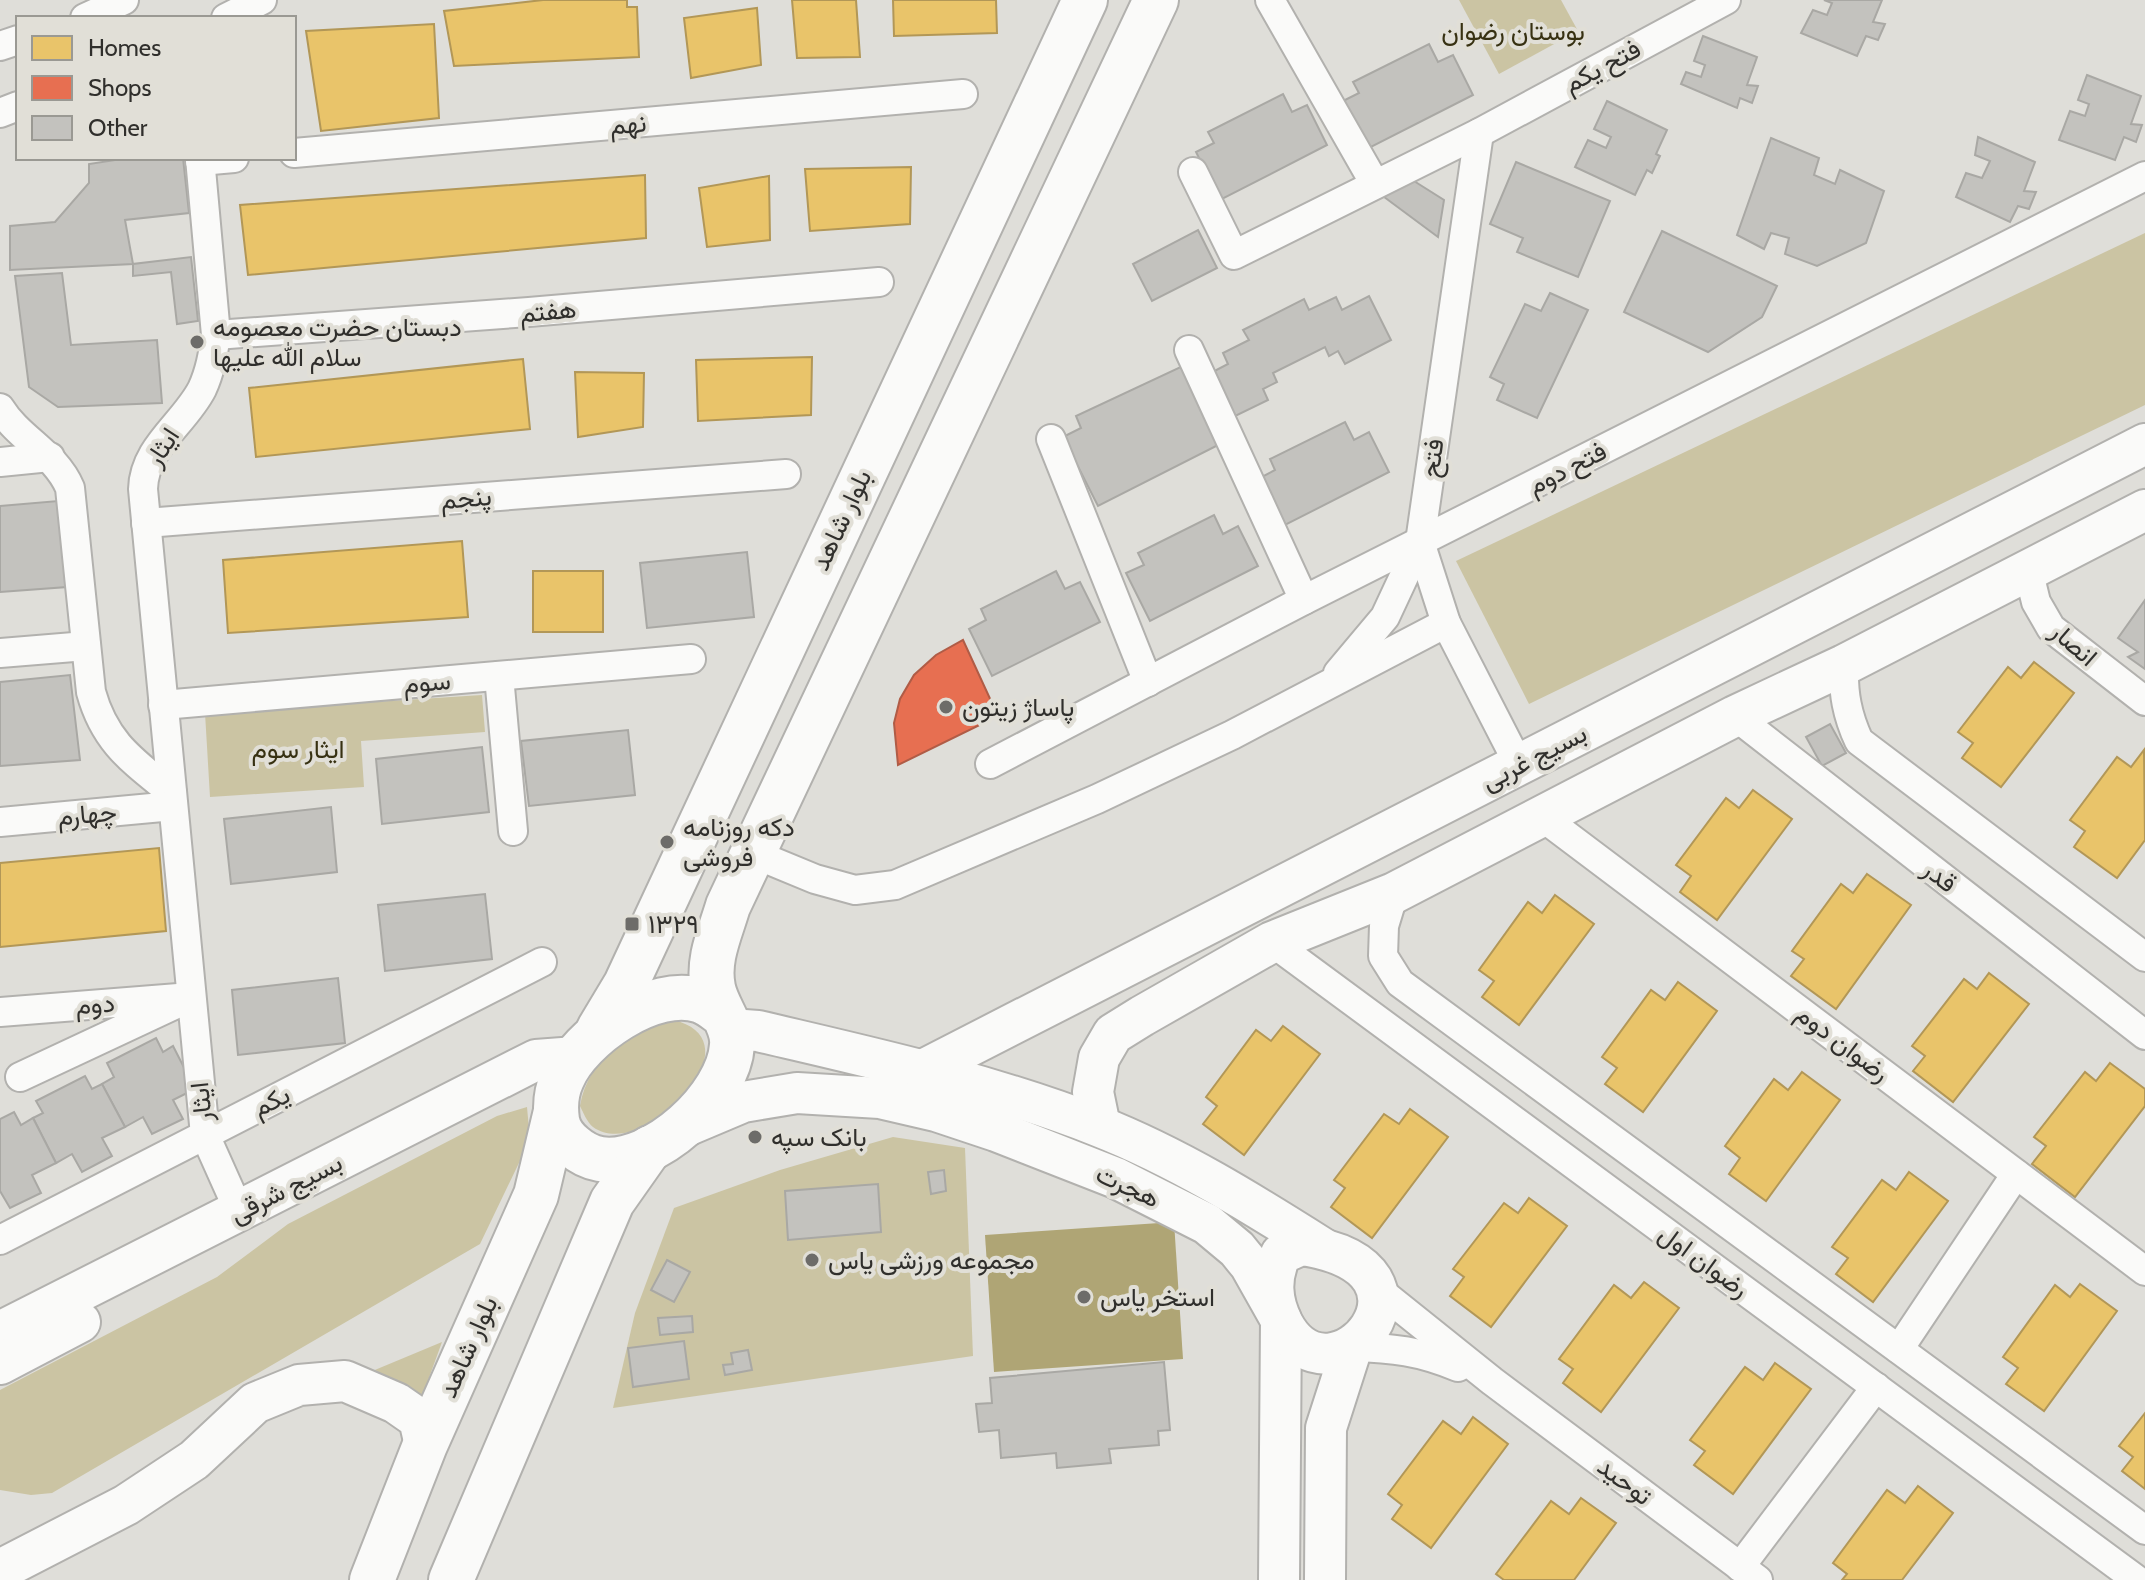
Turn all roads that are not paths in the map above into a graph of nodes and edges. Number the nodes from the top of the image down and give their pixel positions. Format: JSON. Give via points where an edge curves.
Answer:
{"nodes":[{"id":1,"x":124,"y":0,"type":"edge"},
{"id":2,"x":262,"y":0,"type":"edge"},
{"id":3,"x":1085,"y":0,"type":"edge"},
{"id":4,"x":1156,"y":0,"type":"edge"},
{"id":5,"x":1270,"y":0,"type":"edge"},
{"id":6,"x":1726,"y":0,"type":"edge"},
{"id":7,"x":89,"y":16,"type":"edge"},
{"id":8,"x":230,"y":16,"type":"edge"},
{"id":9,"x":963,"y":94,"type":"dead end"},
{"id":10,"x":1479,"y":133,"type":"junction"},
{"id":11,"x":296,"y":153,"type":"edge"},
{"id":12,"x":200,"y":160,"type":"edge"},
{"id":13,"x":1193,"y":172,"type":"dead end"},
{"id":14,"x":2145,"y":176,"type":"edge"},
{"id":15,"x":1375,"y":184,"type":"junction"},
{"id":16,"x":879,"y":282,"type":"dead end"},
{"id":17,"x":216,"y":335,"type":"junction"},
{"id":18,"x":1189,"y":350,"type":"dead end"},
{"id":19,"x":0,"y":408,"type":"edge"},
{"id":20,"x":1051,"y":439,"type":"dead end"},
{"id":21,"x":2145,"y":444,"type":"edge"},
{"id":22,"x":50,"y":457,"type":"junction"},
{"id":23,"x":0,"y":462,"type":"edge"},
{"id":24,"x":786,"y":474,"type":"dead end"},
{"id":25,"x":2145,"y":510,"type":"edge"},
{"id":26,"x":146,"y":523,"type":"junction"},
{"id":27,"x":1420,"y":542,"type":"junction"},
{"id":28,"x":2028,"y":569,"type":"junction"},
{"id":29,"x":1304,"y":600,"type":"junction"},
{"id":30,"x":1446,"y":623,"type":"junction"},
{"id":31,"x":86,"y":646,"type":"junction"},
{"id":32,"x":0,"y":653,"type":"edge"},
{"id":33,"x":691,"y":659,"type":"dead end"},
{"id":34,"x":1844,"y":665,"type":"junction"},
{"id":35,"x":499,"y":676,"type":"junction"},
{"id":36,"x":1148,"y":682,"type":"junction"},
{"id":37,"x":1327,"y":686,"type":"junction"},
{"id":38,"x":2145,"y":701,"type":"edge"},
{"id":39,"x":163,"y":705,"type":"junction"},
{"id":40,"x":1735,"y":716,"type":"junction"},
{"id":41,"x":990,"y":764,"type":"dead end"},
{"id":42,"x":1519,"y":765,"type":"junction"},
{"id":43,"x":172,"y":800,"type":"junction"},
{"id":44,"x":1541,"y":816,"type":"junction"},
{"id":45,"x":0,"y":822,"type":"edge"},
{"id":46,"x":513,"y":831,"type":"dead end"},
{"id":47,"x":752,"y":853,"type":"junction"},
{"id":48,"x":1394,"y":893,"type":"junction"},
{"id":49,"x":1272,"y":942,"type":"junction"},
{"id":50,"x":2145,"y":957,"type":"edge"},
{"id":51,"x":542,"y":962,"type":"dead end"},
{"id":52,"x":191,"y":997,"type":"junction"},
{"id":53,"x":0,"y":1012,"type":"edge"},
{"id":54,"x":726,"y":1021,"type":"junction"},
{"id":55,"x":2145,"y":1035,"type":"edge"},
{"id":56,"x":923,"y":1070,"type":"junction"},
{"id":57,"x":572,"y":1072,"type":"junction"},
{"id":58,"x":20,"y":1077,"type":"dead end"},
{"id":59,"x":1100,"y":1126,"type":"junction"},
{"id":60,"x":205,"y":1135,"type":"junction"},
{"id":61,"x":664,"y":1138,"type":"junction"},
{"id":62,"x":2016,"y":1174,"type":"junction"},
{"id":63,"x":243,"y":1222,"type":"junction"},
{"id":64,"x":0,"y":1240,"type":"edge"},
{"id":65,"x":1322,"y":1248,"type":"junction"},
{"id":66,"x":2145,"y":1271,"type":"edge"},
{"id":67,"x":1376,"y":1288,"type":"junction"},
{"id":68,"x":1281,"y":1320,"type":"junction"},
{"id":69,"x":1352,"y":1347,"type":"junction"},
{"id":70,"x":1899,"y":1349,"type":"junction"},
{"id":71,"x":3,"y":1356,"type":"edge"},
{"id":72,"x":1492,"y":1381,"type":"junction"},
{"id":73,"x":1876,"y":1387,"type":"junction"},
{"id":74,"x":425,"y":1445,"type":"junction"},
{"id":75,"x":2145,"y":1530,"type":"edge"},
{"id":76,"x":0,"y":1570,"type":"edge"},
{"id":77,"x":1749,"y":1573,"type":"edge"},
{"id":78,"x":372,"y":1580,"type":"edge"},
{"id":79,"x":451,"y":1580,"type":"edge"},
{"id":80,"x":1279,"y":1580,"type":"edge"},
{"id":81,"x":1325,"y":1580,"type":"edge"},
{"id":82,"x":2137,"y":1580,"type":"edge"}],
"edges":[{"from":1,"to":7,"type":"street"},
{"from":2,"to":8,"type":"street"},
{"from":3,"to":57,"type":"main road","name":"بلوار شاهد","via":[[626,984]]},
{"from":4,"to":47,"type":"main road"},
{"from":5,"to":15,"type":"street"},
{"from":6,"to":10,"type":"street","name":"فتح یکم"},
{"from":9,"to":11,"type":"street","name":"نهم"},
{"from":10,"to":15,"type":"street","name":"فتح یکم"},
{"from":10,"to":27,"type":"street","name":"فتح"},
{"from":12,"to":17,"type":"street","name":"ایثار"},
{"from":13,"to":15,"type":"street","name":"فتح یکم","via":[[1234,255]]},
{"from":14,"to":27,"type":"street","name":"فتح دوم"},
{"from":16,"to":17,"type":"street","name":"هفتم"},
{"from":17,"to":26,"type":"street","name":"ایثار","via":[[201,390],[146,466]]},
{"from":18,"to":29,"type":"street"},
{"from":19,"to":22,"type":"street"},
{"from":20,"to":36,"type":"street"},
{"from":21,"to":42,"type":"main road","name":"بسیج غربی"},
{"from":22,"to":23,"type":"street"},
{"from":22,"to":31,"type":"street","via":[[70,488]]},
{"from":24,"to":26,"type":"street","name":"پنجم"},
{"from":25,"to":28,"type":"main road"},
{"from":26,"to":39,"type":"street","name":"ایثار"},
{"from":27,"to":29,"type":"street","name":"فتح دوم"},
{"from":27,"to":30,"type":"street","name":"فتح"},
{"from":27,"to":37,"type":"street","via":[[1385,617]]},
{"from":28,"to":34,"type":"main road"},
{"from":28,"to":38,"type":"street","name":"انصار","via":[[2036,602],[2051,628]]},
{"from":29,"to":36,"type":"street","name":"فتح دوم"},
{"from":30,"to":37,"type":"street"},
{"from":30,"to":42,"type":"street","name":"فتح"},
{"from":31,"to":32,"type":"street"},
{"from":31,"to":43,"type":"street","via":[[101,723],[111,740]]},
{"from":33,"to":35,"type":"street","name":"سوم"},
{"from":34,"to":40,"type":"main road"},
{"from":34,"to":50,"type":"street","via":[[1848,717],[1859,741]]},
{"from":35,"to":39,"type":"street","name":"سوم"},
{"from":35,"to":46,"type":"street"},
{"from":36,"to":41,"type":"street","name":"فتح دوم"},
{"from":37,"to":47,"type":"street","via":[[1097,799],[895,885],[855,890]]},
{"from":39,"to":43,"type":"street","name":"ایثار"},
{"from":40,"to":44,"type":"main road"},
{"from":40,"to":55,"type":"street","name":"قدر"},
{"from":42,"to":44,"type":"main road"},
{"from":42,"to":56,"type":"main road","name":"بسیج غربی"},
{"from":43,"to":45,"type":"street","name":"چهارم"},
{"from":43,"to":52,"type":"street","name":"ایثار"},
{"from":44,"to":48,"type":"main road"},
{"from":44,"to":62,"type":"street","name":"رضوان دوم"},
{"from":47,"to":54,"type":"main road","via":[[710,963]]},
{"from":48,"to":49,"type":"main road"},
{"from":48,"to":70,"type":"street","name":"رضوان اول","via":[[1384,926],[1383,956],[1400,983]]},
{"from":49,"to":59,"type":"main road","via":[[1113,1034],[1099,1058],[1093,1092]]},
{"from":49,"to":73,"type":"street","name":"رضوان اول"},
{"from":51,"to":60,"type":"street","name":"یکم"},
{"from":52,"to":53,"type":"street","name":"دوم"},
{"from":52,"to":58,"type":"street"},
{"from":52,"to":60,"type":"street","name":"ایثار"},
{"from":54,"to":56,"type":"main road","name":"هجرت"},
{"from":54,"to":57,"type":"main road","via":[[699,1000],[644,1005]]},
{"from":54,"to":61,"type":"main road","via":[[733,1041],[723,1079],[708,1102]]},
{"from":56,"to":59,"type":"main road","name":"هجرت"},
{"from":57,"to":61,"type":"main road","via":[[558,1127],[578,1150],[610,1160]]},
{"from":57,"to":63,"type":"main road","name":"بسیج شرقی","via":[[536,1060]]},
{"from":57,"to":74,"type":"main road","name":"بلوار شاهد","via":[[536,1195]]},
{"from":59,"to":65,"type":"main road","name":"هجرت","via":[[1207,1178]]},
{"from":60,"to":63,"type":"street","name":"ایثار"},
{"from":60,"to":64,"type":"street","name":"یکم"},
{"from":61,"to":68,"type":"main road","name":"هجرت","via":[[743,1102],[797,1093],[880,1098],[936,1111],[1116,1178],[1207,1224],[1250,1265]]},
{"from":61,"to":79,"type":"main road","via":[[612,1202]]},
{"from":62,"to":66,"type":"street","name":"رضوان دوم"},
{"from":62,"to":70,"type":"street"},
{"from":63,"to":71,"type":"main road","name":"بسیج شرقی"},
{"from":65,"to":67,"type":"main road","via":[[1357,1262]]},
{"from":65,"to":68,"type":"main road","via":[[1301,1245],[1281,1254],[1271,1288]]},
{"from":67,"to":69,"type":"main road","via":[[1374,1322]]},
{"from":67,"to":72,"type":"street"},
{"from":68,"to":69,"type":"main road","via":[[1302,1346],[1336,1353]]},
{"from":68,"to":80,"type":"main road","name":"هجرت"},
{"from":69,"to":72,"type":"street","via":[[1428,1355]]},
{"from":69,"to":81,"type":"main road","via":[[1326,1428]]},
{"from":70,"to":75,"type":"street","name":"رضوان اول"},
{"from":72,"to":77,"type":"street","name":"توحید"},
{"from":73,"to":77,"type":"street"},
{"from":73,"to":82,"type":"street","name":"رضوان اول"},
{"from":74,"to":76,"type":"main road","via":[[419,1419],[396,1403],[345,1381],[299,1385],[255,1403],[194,1460],[126,1505]]},
{"from":74,"to":78,"type":"main road","name":"بلوار شاهد"}]}
